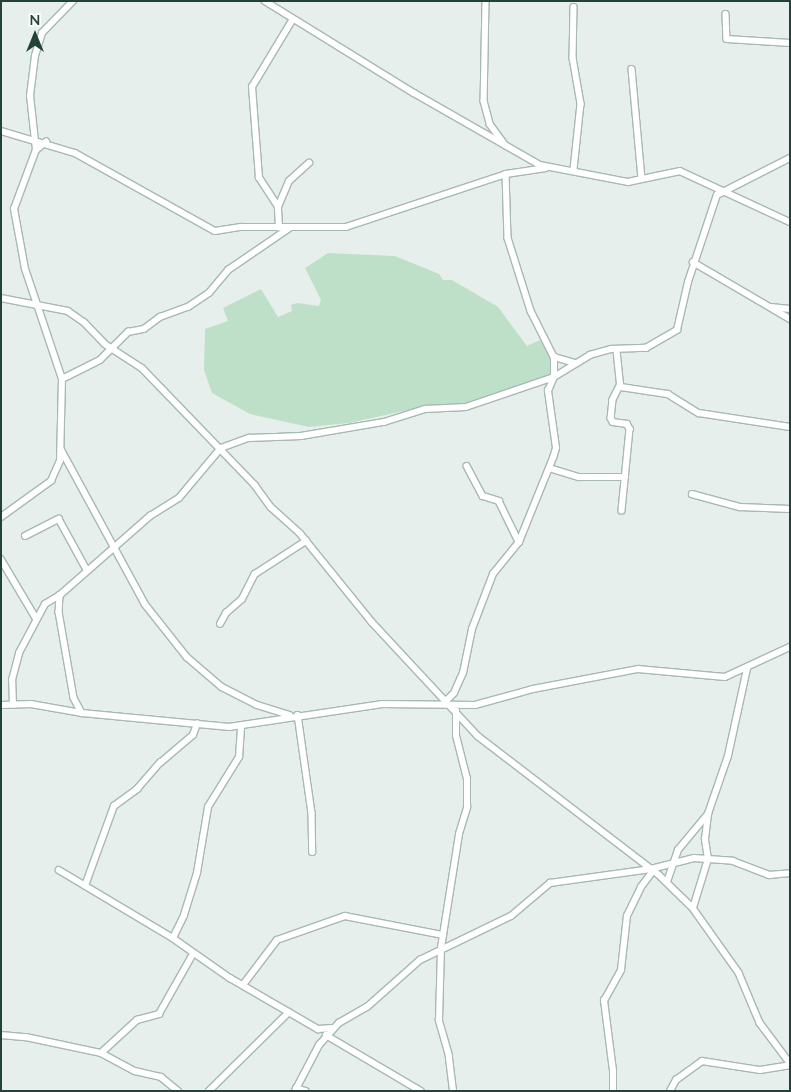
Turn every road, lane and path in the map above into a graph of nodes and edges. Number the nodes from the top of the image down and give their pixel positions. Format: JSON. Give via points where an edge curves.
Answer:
{"nodes":[{"id":1,"x":73,"y":1,"type":"edge"},
{"id":2,"x":265,"y":1,"type":"edge"},
{"id":3,"x":486,"y":1,"type":"edge"},
{"id":4,"x":574,"y":7,"type":"dead end"},
{"id":5,"x":726,"y":14,"type":"dead end"},
{"id":6,"x":293,"y":19,"type":"junction"},
{"id":7,"x":790,"y":43,"type":"edge"},
{"id":8,"x":632,"y":68,"type":"dead end"},
{"id":9,"x":1,"y":131,"type":"edge"},
{"id":10,"x":33,"y":139,"type":"junction"},
{"id":11,"x":46,"y":142,"type":"junction"},
{"id":12,"x":506,"y":147,"type":"junction"},
{"id":13,"x":36,"y":150,"type":"junction"},
{"id":14,"x":790,"y":158,"type":"edge"},
{"id":15,"x":309,"y":163,"type":"dead end"},
{"id":16,"x":548,"y":168,"type":"junction"},
{"id":17,"x":574,"y":169,"type":"junction"},
{"id":18,"x":506,"y":174,"type":"junction"},
{"id":19,"x":642,"y":178,"type":"junction"},
{"id":20,"x":723,"y":190,"type":"junction"},
{"id":21,"x":278,"y":207,"type":"junction"},
{"id":22,"x":790,"y":222,"type":"edge"},
{"id":23,"x":279,"y":228,"type":"junction"},
{"id":24,"x":288,"y":229,"type":"junction"},
{"id":25,"x":694,"y":262,"type":"junction"},
{"id":26,"x":1,"y":298,"type":"edge"},
{"id":27,"x":38,"y":305,"type":"junction"},
{"id":28,"x":766,"y":307,"type":"junction"},
{"id":29,"x":790,"y":309,"type":"edge"},
{"id":30,"x":790,"y":319,"type":"edge"},
{"id":31,"x":112,"y":349,"type":"junction"},
{"id":32,"x":617,"y":351,"type":"junction"},
{"id":33,"x":554,"y":357,"type":"junction"},
{"id":34,"x":575,"y":362,"type":"junction"},
{"id":35,"x":554,"y":378,"type":"junction"},
{"id":36,"x":62,"y":379,"type":"junction"},
{"id":37,"x":620,"y":386,"type":"junction"},
{"id":38,"x":790,"y":427,"type":"edge"},
{"id":39,"x":60,"y":447,"type":"junction"},
{"id":40,"x":221,"y":448,"type":"junction"},
{"id":41,"x":467,"y":466,"type":"dead end"},
{"id":42,"x":549,"y":468,"type":"junction"},
{"id":43,"x":626,"y":477,"type":"junction"},
{"id":44,"x":692,"y":494,"type":"dead end"},
{"id":45,"x":790,"y":509,"type":"edge"},
{"id":46,"x":622,"y":511,"type":"dead end"},
{"id":47,"x":1,"y":517,"type":"edge"},
{"id":48,"x":26,"y":536,"type":"dead end"},
{"id":49,"x":306,"y":541,"type":"junction"},
{"id":50,"x":519,"y":542,"type":"junction"},
{"id":51,"x":114,"y":548,"type":"junction"},
{"id":52,"x":1,"y":559,"type":"edge"},
{"id":53,"x":87,"y":570,"type":"junction"},
{"id":54,"x":60,"y":595,"type":"junction"},
{"id":55,"x":36,"y":618,"type":"junction"},
{"id":56,"x":220,"y":624,"type":"dead end"},
{"id":57,"x":790,"y":647,"type":"edge"},
{"id":58,"x":747,"y":669,"type":"junction"},
{"id":59,"x":448,"y":703,"type":"junction"},
{"id":60,"x":1,"y":705,"type":"edge"},
{"id":61,"x":13,"y":705,"type":"junction"},
{"id":62,"x":456,"y":711,"type":"junction"},
{"id":63,"x":82,"y":714,"type":"junction"},
{"id":64,"x":296,"y":716,"type":"junction"},
{"id":65,"x":197,"y":724,"type":"junction"},
{"id":66,"x":241,"y":726,"type":"junction"},
{"id":67,"x":708,"y":814,"type":"junction"},
{"id":68,"x":313,"y":852,"type":"dead end"},
{"id":69,"x":708,"y":859,"type":"junction"},
{"id":70,"x":671,"y":865,"type":"junction"},
{"id":71,"x":58,"y":870,"type":"dead end"},
{"id":72,"x":652,"y":870,"type":"junction"},
{"id":73,"x":790,"y":874,"type":"edge"},
{"id":74,"x":667,"y":882,"type":"junction"},
{"id":75,"x":85,"y":886,"type":"junction"},
{"id":76,"x":693,"y":908,"type":"junction"},
{"id":77,"x":444,"y":935,"type":"junction"},
{"id":78,"x":173,"y":938,"type":"junction"},
{"id":79,"x":441,"y":948,"type":"junction"},
{"id":80,"x":193,"y":954,"type":"junction"},
{"id":81,"x":243,"y":985,"type":"junction"},
{"id":82,"x":289,"y":1012,"type":"junction"},
{"id":83,"x":333,"y":1028,"type":"junction"},
{"id":84,"x":318,"y":1029,"type":"junction"},
{"id":85,"x":1,"y":1035,"type":"edge"},
{"id":86,"x":325,"y":1037,"type":"junction"},
{"id":87,"x":101,"y":1053,"type":"junction"},
{"id":88,"x":790,"y":1064,"type":"edge"},
{"id":89,"x":296,"y":1090,"type":"edge"},
{"id":90,"x":178,"y":1091,"type":"edge"},
{"id":91,"x":210,"y":1091,"type":"edge"},
{"id":92,"x":306,"y":1091,"type":"edge"},
{"id":93,"x":421,"y":1091,"type":"edge"},
{"id":94,"x":453,"y":1091,"type":"edge"},
{"id":95,"x":613,"y":1091,"type":"edge"},
{"id":96,"x":670,"y":1091,"type":"edge"}],
"edges":[{"from":1,"to":10,"type":"street","via":[[40,38],[30,86]]},
{"from":2,"to":6,"type":"street"},
{"from":3,"to":12,"type":"street","via":[[484,101],[490,124]]},
{"from":4,"to":17,"type":"street","via":[[573,58],[581,104]]},
{"from":5,"to":7,"type":"street","via":[[727,39]]},
{"from":6,"to":12,"type":"street"},
{"from":6,"to":21,"type":"street","via":[[252,88],[259,178]]},
{"from":8,"to":19,"type":"street"},
{"from":9,"to":10,"type":"street"},
{"from":10,"to":11,"type":"street"},
{"from":10,"to":13,"type":"street"},
{"from":11,"to":13,"type":"street"},
{"from":11,"to":23,"type":"street","via":[[75,153],[210,230]]},
{"from":12,"to":16,"type":"street"},
{"from":13,"to":27,"type":"street","via":[[14,209],[25,269]]},
{"from":14,"to":20,"type":"street"},
{"from":15,"to":21,"type":"street","via":[[289,181]]},
{"from":16,"to":17,"type":"street"},
{"from":16,"to":18,"type":"street"},
{"from":17,"to":19,"type":"street","via":[[622,182]]},
{"from":18,"to":24,"type":"street","via":[[346,227]]},
{"from":18,"to":33,"type":"street","via":[[508,238],[531,310]]},
{"from":19,"to":20,"type":"street","via":[[675,171]]},
{"from":20,"to":22,"type":"street"},
{"from":20,"to":25,"type":"street","via":[[714,202]]},
{"from":21,"to":23,"type":"street"},
{"from":23,"to":24,"type":"street"},
{"from":24,"to":31,"type":"street","via":[[228,270],[208,294],[188,307],[160,317],[144,329],[128,332]]},
{"from":25,"to":28,"type":"street"},
{"from":25,"to":32,"type":"street","via":[[677,330],[646,348]]},
{"from":26,"to":27,"type":"street"},
{"from":27,"to":31,"type":"street","via":[[75,315]]},
{"from":27,"to":36,"type":"street","via":[[39,319]]},
{"from":28,"to":29,"type":"street"},
{"from":28,"to":30,"type":"street"},
{"from":31,"to":36,"type":"street","via":[[93,365]]},
{"from":31,"to":40,"type":"street","via":[[142,368]]},
{"from":32,"to":34,"type":"street","via":[[603,351]]},
{"from":32,"to":37,"type":"street"},
{"from":33,"to":34,"type":"street"},
{"from":33,"to":35,"type":"street"},
{"from":34,"to":35,"type":"street"},
{"from":35,"to":40,"type":"street","via":[[466,407],[425,409],[384,422],[301,436],[249,438]]},
{"from":35,"to":42,"type":"street","via":[[548,391],[548,402],[556,448]]},
{"from":36,"to":39,"type":"street"},
{"from":37,"to":38,"type":"street","via":[[668,394],[698,413]]},
{"from":37,"to":43,"type":"street","via":[[613,400],[611,418],[612,422],[630,426]]},
{"from":39,"to":47,"type":"street","via":[[60,461],[51,481]]},
{"from":39,"to":51,"type":"street"},
{"from":40,"to":49,"type":"street","via":[[271,507]]},
{"from":40,"to":51,"type":"street","via":[[179,498],[150,516]]},
{"from":41,"to":50,"type":"street","via":[[483,496],[499,501]]},
{"from":42,"to":43,"type":"street","via":[[580,477]]},
{"from":42,"to":50,"type":"street"},
{"from":43,"to":46,"type":"street"},
{"from":44,"to":45,"type":"street","via":[[740,507]]},
{"from":48,"to":53,"type":"street","via":[[59,519]]},
{"from":49,"to":56,"type":"street","via":[[255,574],[242,599],[226,613]]},
{"from":49,"to":59,"type":"street","via":[[363,612]]},
{"from":50,"to":59,"type":"street","via":[[494,574],[472,628],[463,673]]},
{"from":51,"to":53,"type":"street"},
{"from":51,"to":64,"type":"street","via":[[155,619],[201,672],[242,699]]},
{"from":52,"to":55,"type":"street"},
{"from":53,"to":54,"type":"street"},
{"from":54,"to":55,"type":"street","via":[[45,604]]},
{"from":54,"to":63,"type":"street","via":[[59,612],[74,698]]},
{"from":55,"to":61,"type":"street","via":[[22,646],[12,680]]},
{"from":57,"to":58,"type":"street"},
{"from":58,"to":59,"type":"street","via":[[733,675],[714,677],[638,669],[534,689],[475,705]]},
{"from":58,"to":67,"type":"street","via":[[728,756]]},
{"from":59,"to":62,"type":"street"},
{"from":59,"to":64,"type":"street","via":[[382,704]]},
{"from":60,"to":61,"type":"street"},
{"from":61,"to":63,"type":"street","via":[[31,704]]},
{"from":62,"to":72,"type":"street","via":[[491,750],[527,772]]},
{"from":62,"to":77,"type":"street","via":[[456,736],[467,779],[467,807],[459,834]]},
{"from":63,"to":65,"type":"street"},
{"from":64,"to":66,"type":"street"},
{"from":64,"to":68,"type":"street","via":[[312,813]]},
{"from":65,"to":66,"type":"street"},
{"from":65,"to":75,"type":"street","via":[[192,735],[166,757],[137,789],[114,806]]},
{"from":66,"to":78,"type":"street","via":[[239,757],[208,807],[198,873]]},
{"from":67,"to":69,"type":"street","via":[[705,839]]},
{"from":67,"to":70,"type":"street","via":[[682,844]]},
{"from":69,"to":70,"type":"street","via":[[694,858]]},
{"from":69,"to":73,"type":"street","via":[[733,861],[769,875]]},
{"from":69,"to":76,"type":"street"},
{"from":70,"to":72,"type":"street"},
{"from":70,"to":74,"type":"street"},
{"from":71,"to":75,"type":"street"},
{"from":72,"to":74,"type":"street"},
{"from":72,"to":79,"type":"street","via":[[550,883],[511,916]]},
{"from":72,"to":95,"type":"street","via":[[627,916],[621,970],[604,1001],[614,1071]]},
{"from":74,"to":76,"type":"street"},
{"from":75,"to":78,"type":"street"},
{"from":76,"to":88,"type":"street","via":[[740,973],[760,1023]]},
{"from":77,"to":79,"type":"street"},
{"from":77,"to":81,"type":"street","via":[[345,916],[277,940]]},
{"from":78,"to":80,"type":"street"},
{"from":79,"to":83,"type":"street","via":[[420,960],[367,1007]]},
{"from":79,"to":94,"type":"street","via":[[439,1026],[449,1056]]},
{"from":80,"to":81,"type":"street"},
{"from":80,"to":87,"type":"street","via":[[159,1014],[137,1020]]},
{"from":81,"to":82,"type":"street"},
{"from":82,"to":84,"type":"street"},
{"from":82,"to":91,"type":"street"},
{"from":83,"to":84,"type":"street"},
{"from":83,"to":86,"type":"street"},
{"from":84,"to":86,"type":"street"},
{"from":85,"to":87,"type":"street"},
{"from":86,"to":89,"type":"street"},
{"from":86,"to":93,"type":"street"},
{"from":87,"to":90,"type":"street","via":[[135,1071],[161,1077]]},
{"from":88,"to":96,"type":"street","via":[[760,1070],[702,1061],[676,1080]]},
{"from":89,"to":92,"type":"street"}]}
